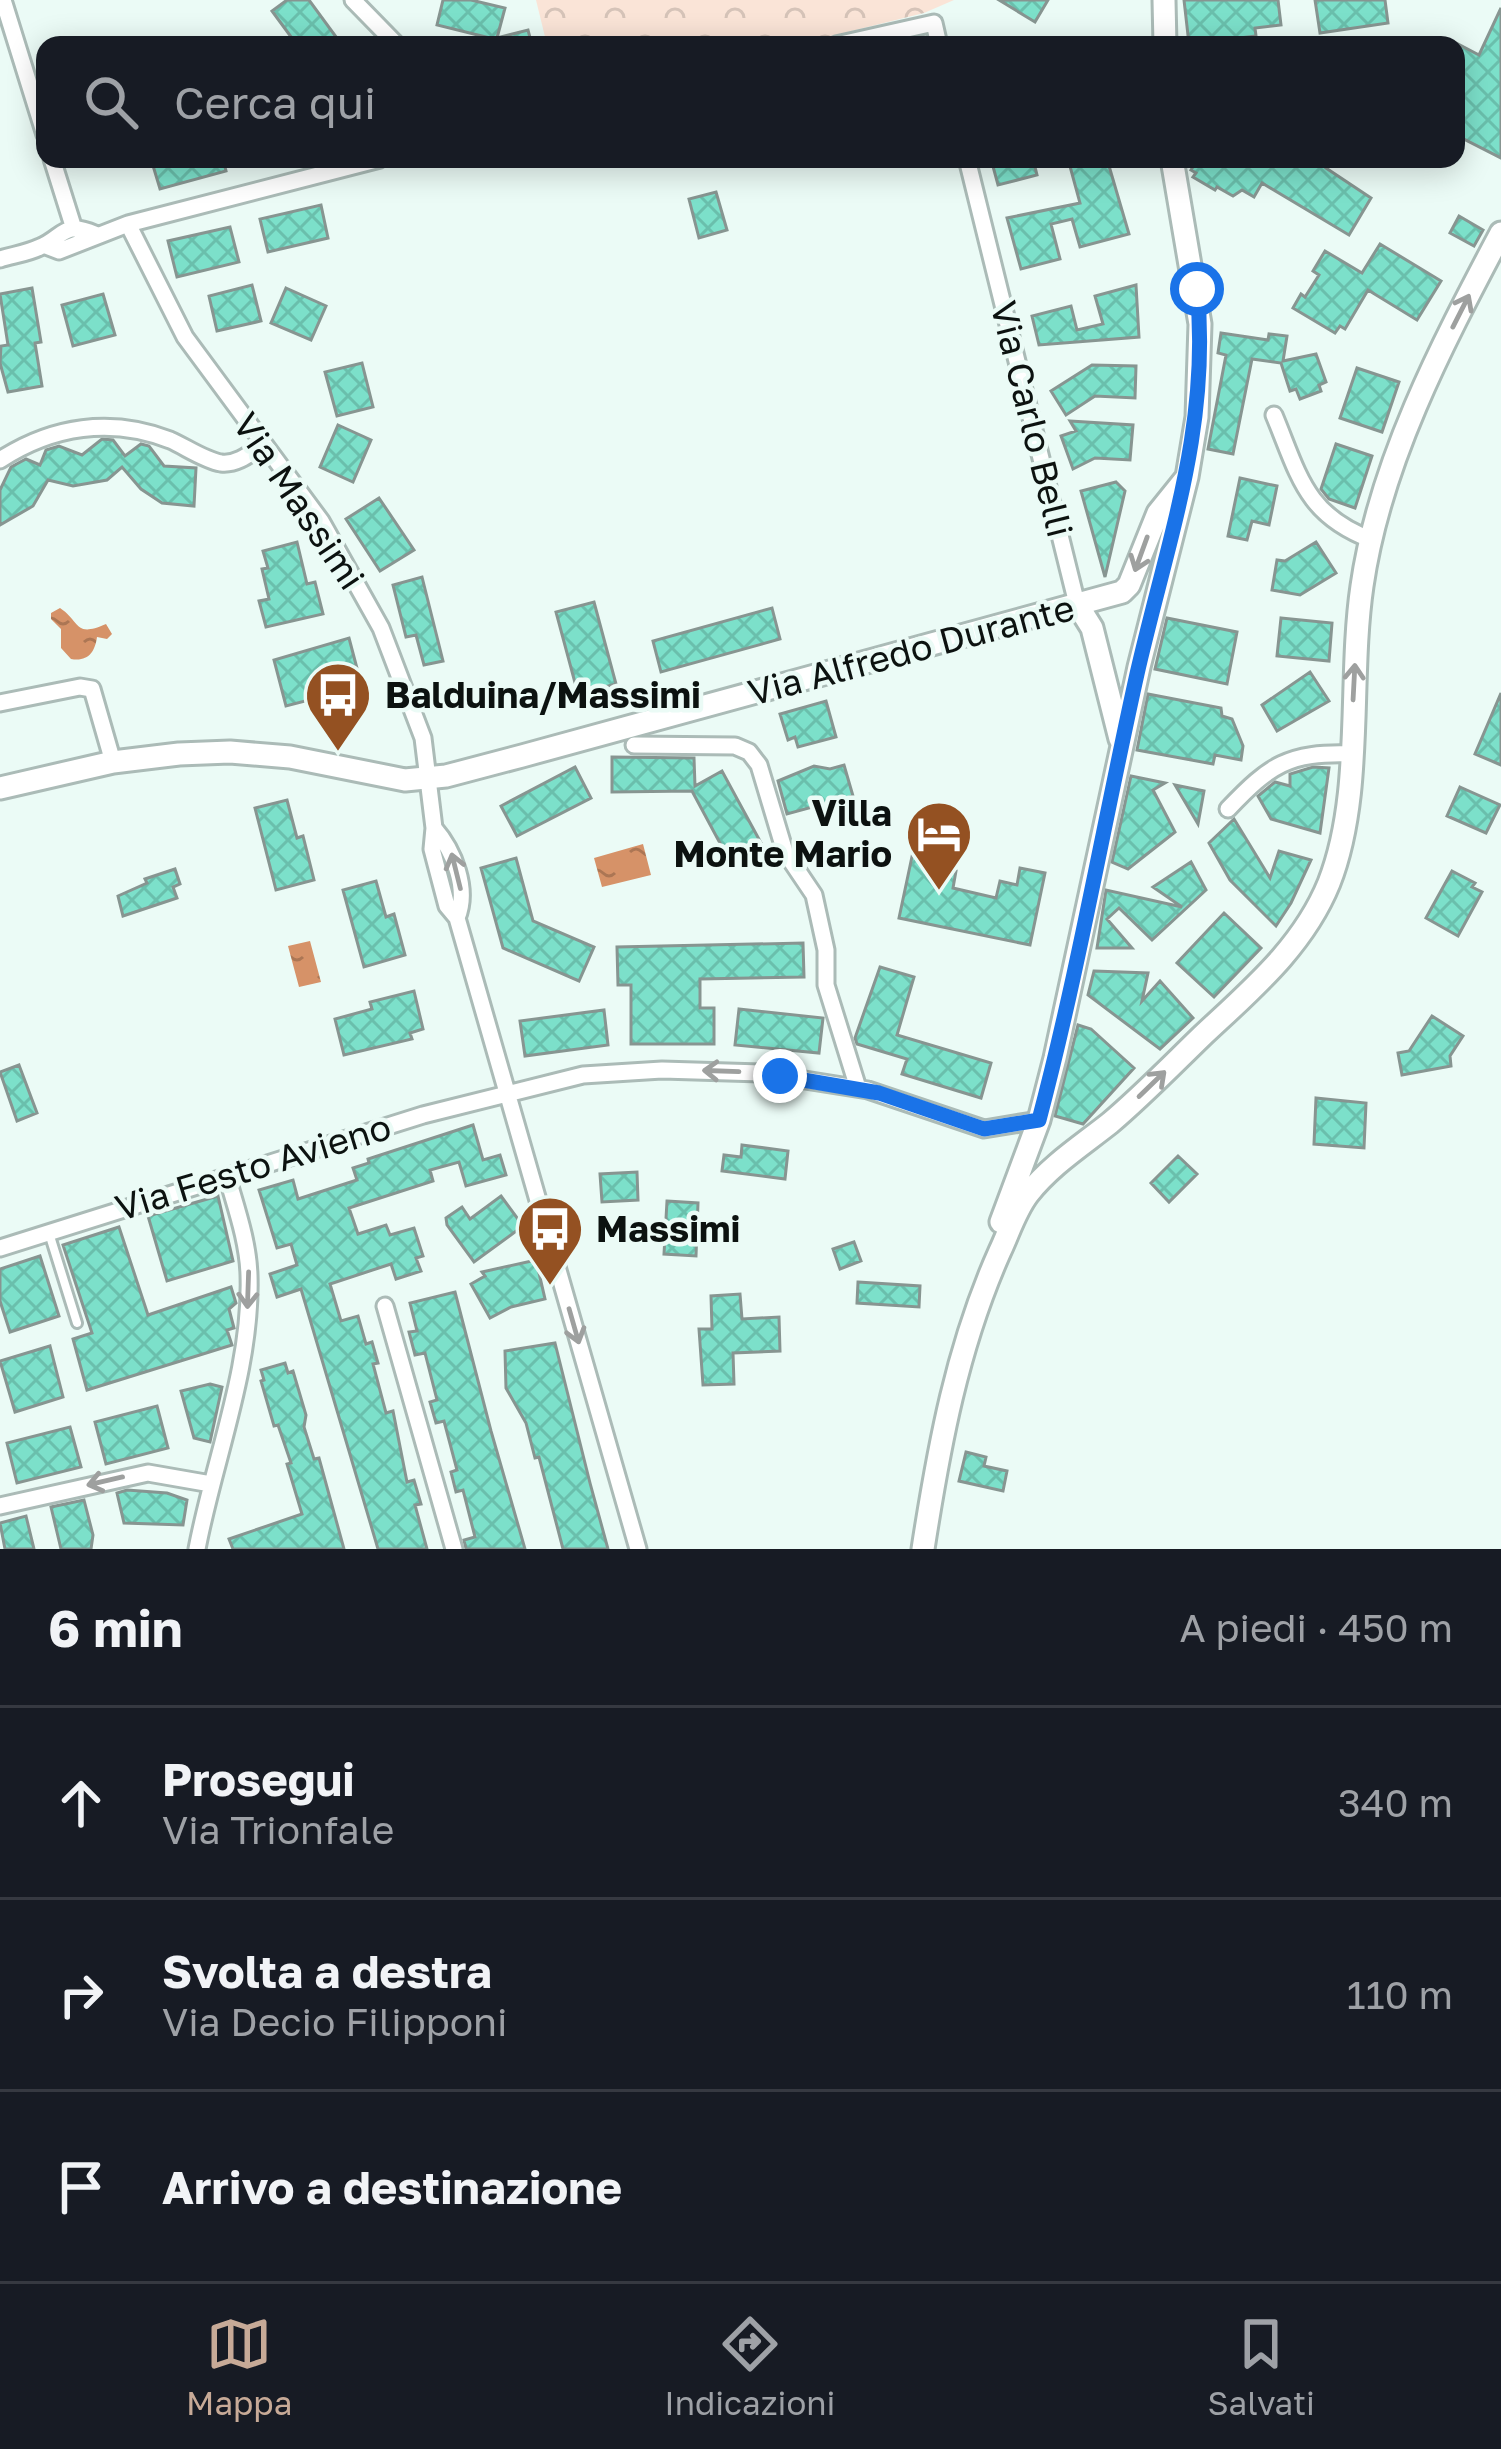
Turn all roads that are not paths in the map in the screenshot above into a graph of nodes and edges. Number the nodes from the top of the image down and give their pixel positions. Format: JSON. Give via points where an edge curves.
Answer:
{"nodes":[{"id":1,"x":3,"y":0,"type":"edge"},
{"id":2,"x":353,"y":0,"type":"edge"},
{"id":3,"x":1164,"y":0,"type":"edge"},
{"id":4,"x":388,"y":36,"type":"edge"},
{"id":5,"x":876,"y":36,"type":"edge"},
{"id":6,"x":937,"y":36,"type":"edge"},
{"id":7,"x":1165,"y":36,"type":"edge"},
{"id":8,"x":36,"y":106,"type":"edge"},
{"id":9,"x":55,"y":168,"type":"edge"},
{"id":10,"x":345,"y":168,"type":"edge"},
{"id":11,"x":969,"y":168,"type":"edge"},
{"id":12,"x":1174,"y":168,"type":"edge"},
{"id":13,"x":128,"y":224,"type":"junction"},
{"id":14,"x":74,"y":229,"type":"junction"},
{"id":15,"x":94,"y":234,"type":"junction"},
{"id":16,"x":46,"y":246,"type":"junction"},
{"id":17,"x":1497,"y":246,"type":"edge"},
{"id":18,"x":0,"y":259,"type":"edge"},
{"id":19,"x":1274,"y":415,"type":"dead end"},
{"id":20,"x":263,"y":445,"type":"junction"},
{"id":21,"x":0,"y":460,"type":"edge"},
{"id":22,"x":1187,"y":478,"type":"junction"},
{"id":23,"x":1372,"y":540,"type":"junction"},
{"id":24,"x":1077,"y":604,"type":"junction"},
{"id":25,"x":0,"y":703,"type":"edge"},
{"id":26,"x":634,"y":746,"type":"dead end"},
{"id":27,"x":1121,"y":746,"type":"junction"},
{"id":28,"x":1351,"y":754,"type":"junction"},
{"id":29,"x":113,"y":762,"type":"junction"},
{"id":30,"x":430,"y":779,"type":"junction"},
{"id":31,"x":0,"y":788,"type":"edge"},
{"id":32,"x":1228,"y":809,"type":"dead end"},
{"id":33,"x":858,"y":1088,"type":"junction"},
{"id":34,"x":508,"y":1092,"type":"junction"},
{"id":35,"x":1039,"y":1120,"type":"junction"},
{"id":36,"x":1061,"y":1159,"type":"junction"},
{"id":37,"x":227,"y":1176,"type":"junction"},
{"id":38,"x":48,"y":1232,"type":"junction"},
{"id":39,"x":0,"y":1248,"type":"edge"},
{"id":40,"x":984,"y":1286,"type":"junction"},
{"id":41,"x":385,"y":1306,"type":"dead end"},
{"id":42,"x":77,"y":1323,"type":"dead end"},
{"id":43,"x":211,"y":1484,"type":"junction"},
{"id":44,"x":0,"y":1506,"type":"edge"},
{"id":45,"x":197,"y":1549,"type":"edge"},
{"id":46,"x":454,"y":1549,"type":"edge"},
{"id":47,"x":638,"y":1549,"type":"edge"},
{"id":48,"x":923,"y":1549,"type":"edge"}],
"edges":[{"from":1,"to":8,"type":"street"},
{"from":2,"to":4,"type":"street"},
{"from":3,"to":7,"type":"main road"},
{"from":5,"to":6,"type":"street","via":[[934,23]]},
{"from":9,"to":14,"type":"street"},
{"from":10,"to":13,"type":"street"},
{"from":11,"to":24,"type":"street","name":"Via Carlo Belli"},
{"from":12,"to":22,"type":"main road","via":[[1200,324]]},
{"from":13,"to":15,"type":"street"},
{"from":13,"to":20,"type":"street","name":"Via Massimi","via":[[185,337]]},
{"from":14,"to":15,"type":"street"},
{"from":14,"to":16,"type":"street"},
{"from":15,"to":16,"type":"street","via":[[59,250]]},
{"from":16,"to":18,"type":"street"},
{"from":23,"to":17,"type":"main road","one_way":true,"via":[[1419,400]]},
{"from":19,"to":23,"type":"street","via":[[1317,507]]},
{"from":20,"to":21,"type":"street","via":[[220,463],[135,429],[95,426],[57,433]]},
{"from":20,"to":30,"type":"street","name":"Via Massimi","via":[[365,596],[413,708]]},
{"from":22,"to":24,"type":"main road","name":"Via Alfredo Durante","one_way":true,"via":[[1158,513],[1126,590]]},
{"from":22,"to":27,"type":"main road"},
{"from":28,"to":23,"type":"main road","one_way":true,"via":[[1357,624]]},
{"from":24,"to":27,"type":"main road","name":"Via Carlo Belli","via":[[1092,628]]},
{"from":24,"to":30,"type":"main road","name":"Via Alfredo Durante"},
{"from":25,"to":29,"type":"street","via":[[92,689]]},
{"from":26,"to":33,"type":"street","via":[[735,746],[759,765],[785,852],[814,895],[826,985]]},
{"from":27,"to":35,"type":"main road"},
{"from":28,"to":32,"type":"street","via":[[1287,760]]},
{"from":36,"to":28,"type":"main road","one_way":true,"via":[[1127,1108],[1298,939],[1334,866]]},
{"from":29,"to":30,"type":"main road","name":"Via Alfredo Durante","via":[[230,752]]},
{"from":29,"to":31,"type":"main road","name":"Via Alfredo Durante"},
{"from":30,"to":34,"type":"street","name":"Via Massimi","via":[[432,849]]},
{"from":33,"to":34,"type":"street","name":"Via Festo Avieno","one_way":true,"via":[[662,1070],[583,1075]]},
{"from":33,"to":35,"type":"street","name":"Via Festo Avieno","via":[[984,1129]]},
{"from":34,"to":37,"type":"street","name":"Via Festo Avieno"},
{"from":34,"to":47,"type":"street","name":"Via Massimi","one_way":true},
{"from":35,"to":36,"type":"main road","via":[[1044,1148]]},
{"from":35,"to":40,"type":"main road"},
{"from":36,"to":40,"type":"main road","via":[[1022,1202]]},
{"from":37,"to":38,"type":"street","name":"Via Festo Avieno"},
{"from":37,"to":43,"type":"street","one_way":true,"via":[[248,1264],[248,1307]]},
{"from":38,"to":39,"type":"street","name":"Via Festo Avieno"},
{"from":38,"to":42,"type":"lane"},
{"from":40,"to":48,"type":"main road","via":[[945,1416]]},
{"from":41,"to":46,"type":"street"},
{"from":43,"to":44,"type":"street","one_way":true,"via":[[148,1473]]},
{"from":43,"to":45,"type":"street"}]}
